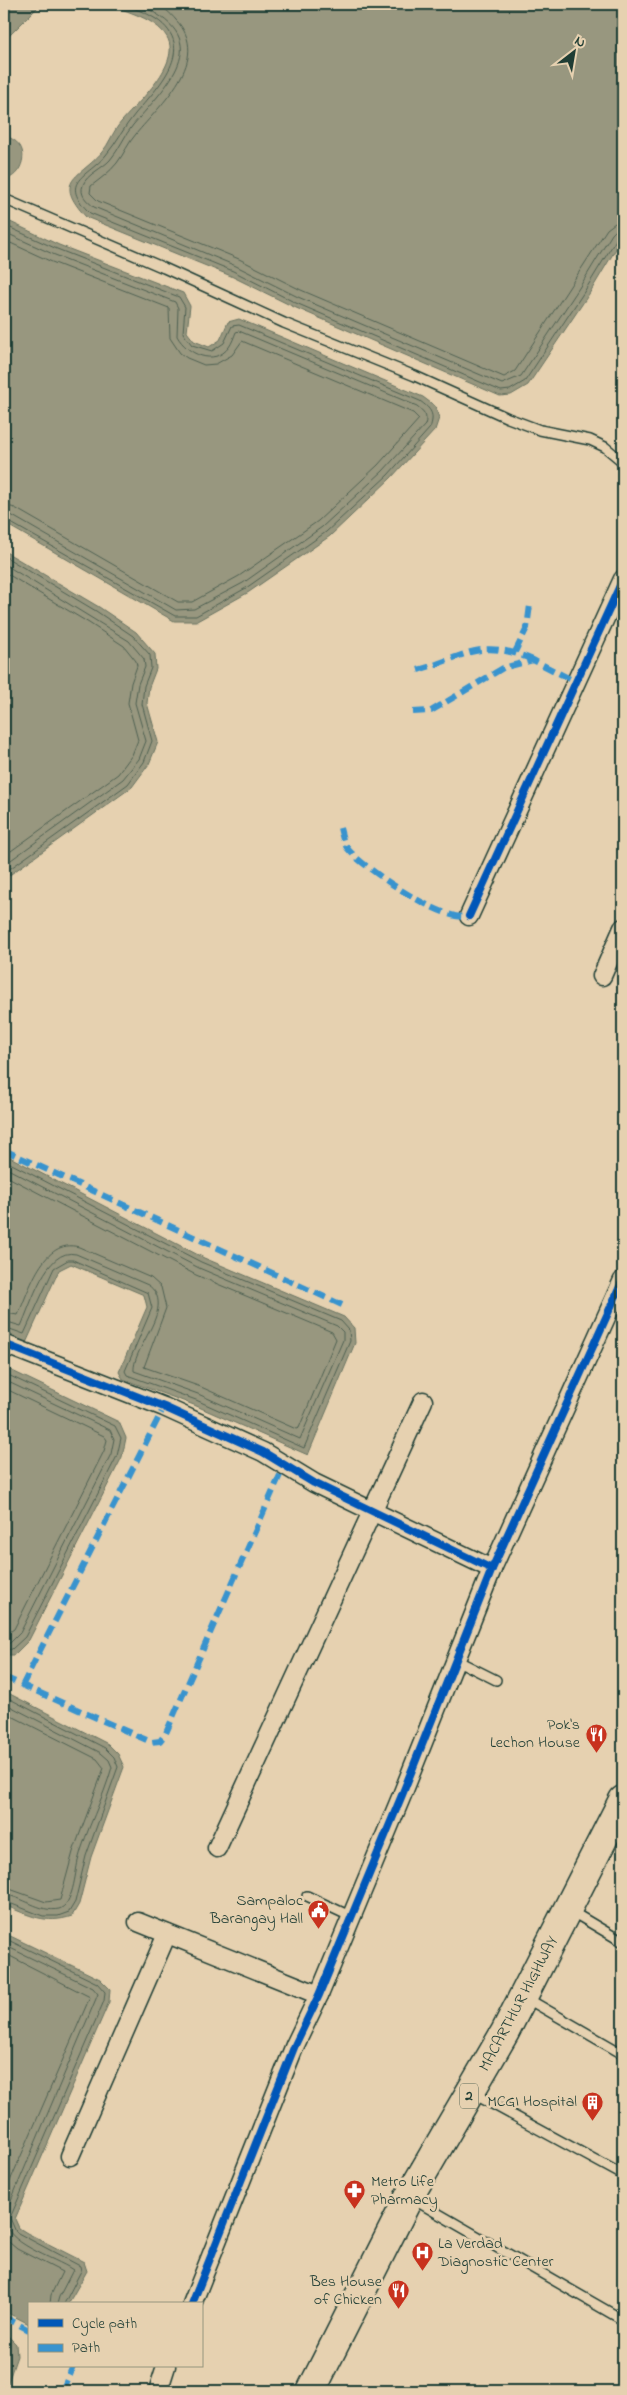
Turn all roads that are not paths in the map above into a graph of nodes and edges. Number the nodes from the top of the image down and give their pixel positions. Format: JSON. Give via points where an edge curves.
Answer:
{"nodes":[{"id":1,"x":4,"y":199,"type":"edge"},
{"id":2,"x":623,"y":462,"type":"edge"},
{"id":3,"x":623,"y":578,"type":"edge"},
{"id":4,"x":469,"y":916,"type":"dead end"},
{"id":5,"x":623,"y":928,"type":"edge"},
{"id":6,"x":602,"y":976,"type":"dead end"},
{"id":7,"x":623,"y":1280,"type":"edge"},
{"id":8,"x":4,"y":1344,"type":"edge"},
{"id":9,"x":423,"y":1401,"type":"dead end"},
{"id":10,"x":371,"y":1510,"type":"junction"},
{"id":11,"x":492,"y":1569,"type":"junction"},
{"id":12,"x":456,"y":1660,"type":"junction"},
{"id":13,"x":496,"y":1680,"type":"dead end"},
{"id":14,"x":623,"y":1800,"type":"edge"},
{"id":15,"x":216,"y":1851,"type":"dead end"},
{"id":16,"x":307,"y":1896,"type":"dead end"},
{"id":17,"x":569,"y":1910,"type":"junction"},
{"id":18,"x":352,"y":1917,"type":"junction"},
{"id":19,"x":138,"y":1922,"type":"dead end"},
{"id":20,"x":167,"y":1934,"type":"junction"},
{"id":21,"x":623,"y":1942,"type":"edge"},
{"id":22,"x":319,"y":1995,"type":"junction"},
{"id":23,"x":523,"y":1996,"type":"junction"},
{"id":24,"x":623,"y":2054,"type":"edge"},
{"id":25,"x":471,"y":2093,"type":"junction"},
{"id":26,"x":70,"y":2156,"type":"dead end"},
{"id":27,"x":623,"y":2175,"type":"edge"},
{"id":28,"x":409,"y":2197,"type":"junction"},
{"id":29,"x":193,"y":2302,"type":"edge"},
{"id":30,"x":623,"y":2320,"type":"edge"},
{"id":31,"x":165,"y":2368,"type":"edge"},
{"id":32,"x":158,"y":2391,"type":"edge"},
{"id":33,"x":311,"y":2391,"type":"edge"}],
"edges":[{"from":1,"to":2,"type":"lane","via":[[508,418],[540,430],[590,440]]},
{"from":3,"to":4,"type":"street"},
{"from":5,"to":6,"type":"street"},
{"from":7,"to":11,"type":"street"},
{"from":8,"to":10,"type":"street","via":[[164,1407],[263,1452],[314,1483]]},
{"from":9,"to":10,"type":"street"},
{"from":10,"to":11,"type":"street"},
{"from":10,"to":15,"type":"street"},
{"from":11,"to":12,"type":"street"},
{"from":12,"to":13,"type":"lane"},
{"from":12,"to":18,"type":"street"},
{"from":14,"to":17,"type":"highway","name":"MACARTHUR HIGHWAY","number":"2"},
{"from":16,"to":18,"type":"lane"},
{"from":17,"to":21,"type":"lane"},
{"from":17,"to":23,"type":"highway","name":"MACARTHUR HIGHWAY","number":"2"},
{"from":18,"to":22,"type":"street"},
{"from":19,"to":20,"type":"street"},
{"from":20,"to":22,"type":"street"},
{"from":20,"to":26,"type":"street"},
{"from":22,"to":29,"type":"street","via":[[295,2045]]},
{"from":23,"to":24,"type":"lane"},
{"from":23,"to":25,"type":"highway","name":"MACARTHUR HIGHWAY","number":"2"},
{"from":25,"to":27,"type":"lane"},
{"from":25,"to":28,"type":"highway","name":"MACARTHUR HIGHWAY","number":"2"},
{"from":28,"to":30,"type":"lane"},
{"from":28,"to":33,"type":"highway","name":"MACARTHUR HIGHWAY","number":"2"},
{"from":31,"to":32,"type":"street"}]}
